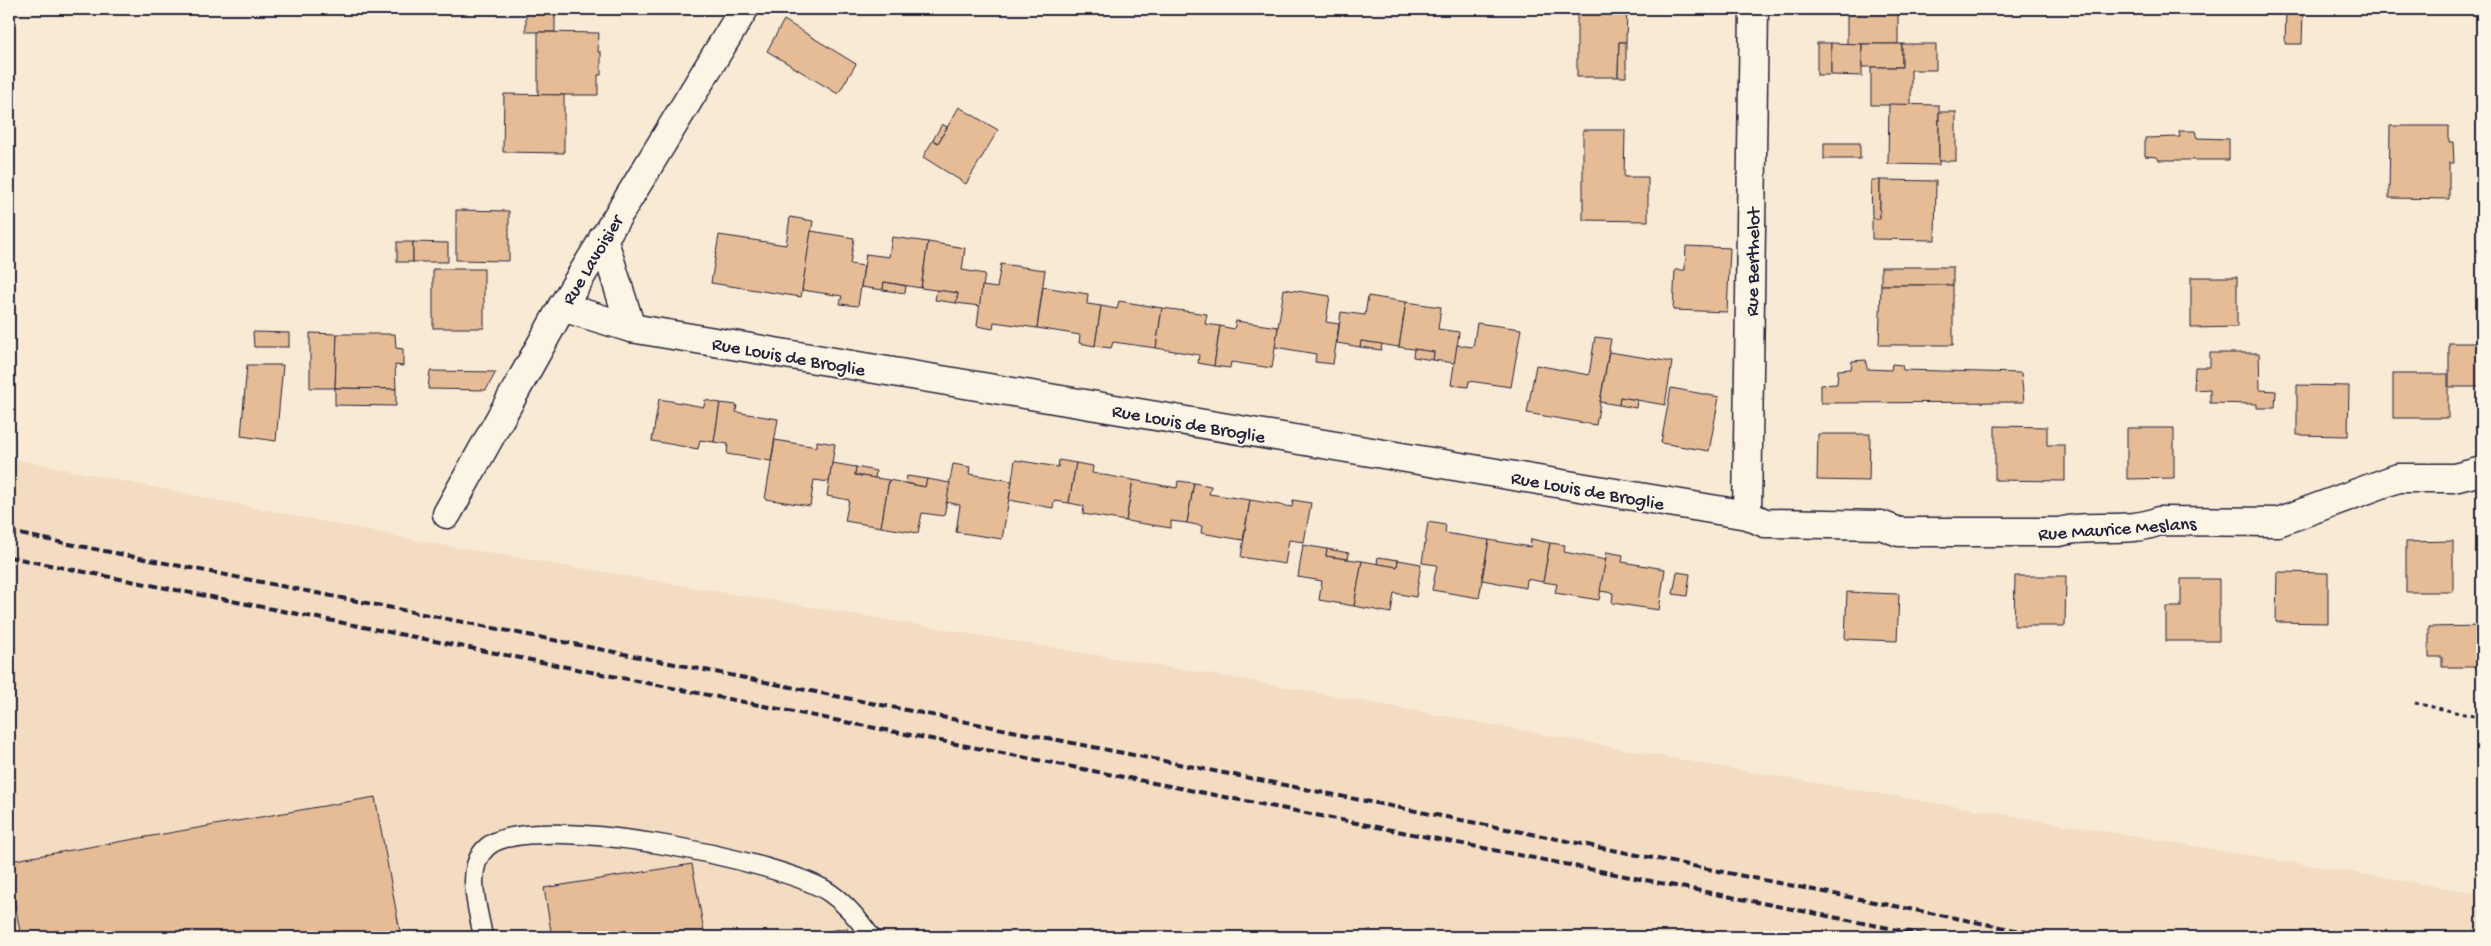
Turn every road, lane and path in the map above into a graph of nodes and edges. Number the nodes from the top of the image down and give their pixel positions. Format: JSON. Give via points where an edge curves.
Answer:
{"nodes":[{"id":1,"x":744,"y":9,"type":"edge"},
{"id":2,"x":1754,"y":9,"type":"edge"},
{"id":3,"x":603,"y":238,"type":"junction"},
{"id":4,"x":562,"y":307,"type":"junction"},
{"id":5,"x":631,"y":328,"type":"junction"},
{"id":6,"x":2482,"y":471,"type":"edge"},
{"id":7,"x":447,"y":514,"type":"dead end"},
{"id":8,"x":1747,"y":515,"type":"junction"},
{"id":9,"x":2415,"y":703,"type":"dead end"},
{"id":10,"x":2482,"y":718,"type":"edge"},
{"id":11,"x":483,"y":937,"type":"edge"},
{"id":12,"x":871,"y":937,"type":"edge"}],
"edges":[{"from":1,"to":3,"type":"street","name":"Rue Lavoisier"},
{"from":2,"to":8,"type":"street","name":"Rue Berthelot"},
{"from":3,"to":4,"type":"street","name":"Rue Lavoisier"},
{"from":3,"to":5,"type":"street"},
{"from":4,"to":5,"type":"street","name":"Rue Louis de Broglie"},
{"from":4,"to":7,"type":"street","name":"Rue Lavoisier"},
{"from":5,"to":8,"type":"street","name":"Rue Louis de Broglie"},
{"from":6,"to":8,"type":"street","name":"Rue Maurice Meslans","via":[[2454,478],[2398,478],[2278,522],[2159,522],[2144,527],[2078,527],[2059,532],[1899,532],[1881,526],[1765,523]]},
{"from":9,"to":10,"type":"path"},
{"from":11,"to":12,"type":"lane","via":[[474,880],[479,857],[488,846],[517,835],[562,832],[670,844],[796,877],[830,893],[859,920]]}]}
